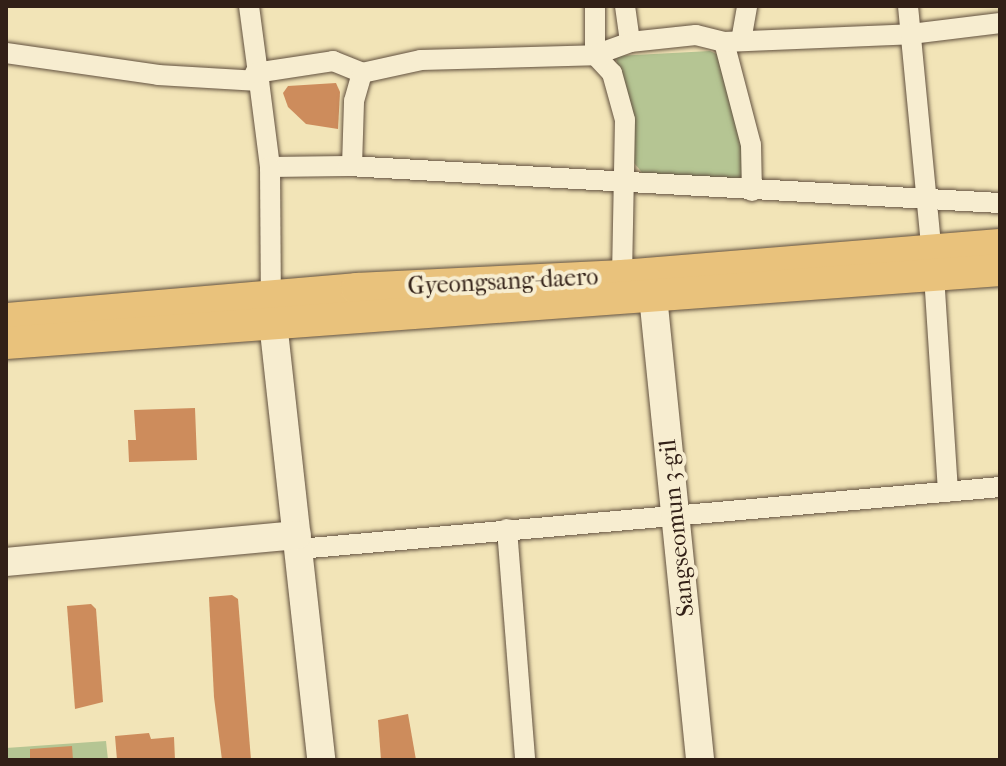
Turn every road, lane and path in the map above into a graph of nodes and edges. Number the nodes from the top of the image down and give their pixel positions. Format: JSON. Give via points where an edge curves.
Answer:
{"nodes":[{"id":1,"x":249,"y":6,"type":"edge"},
{"id":2,"x":595,"y":6,"type":"edge"},
{"id":3,"x":625,"y":6,"type":"edge"},
{"id":4,"x":747,"y":6,"type":"edge"},
{"id":5,"x":908,"y":6,"type":"edge"},
{"id":6,"x":1000,"y":23,"type":"edge"},
{"id":7,"x":911,"y":34,"type":"junction"},
{"id":8,"x":630,"y":42,"type":"junction"},
{"id":9,"x":732,"y":42,"type":"junction"},
{"id":10,"x":6,"y":53,"type":"edge"},
{"id":11,"x":595,"y":55,"type":"junction"},
{"id":12,"x":362,"y":73,"type":"junction"},
{"id":13,"x":257,"y":77,"type":"junction"},
{"id":14,"x":352,"y":166,"type":"junction"},
{"id":15,"x":270,"y":167,"type":"junction"},
{"id":16,"x":626,"y":183,"type":"junction"},
{"id":17,"x":752,"y":191,"type":"junction"},
{"id":18,"x":924,"y":196,"type":"junction"},
{"id":19,"x":1000,"y":203,"type":"edge"},
{"id":20,"x":1000,"y":245,"type":"edge"},
{"id":21,"x":932,"y":264,"type":"junction"},
{"id":22,"x":1000,"y":270,"type":"edge"},
{"id":23,"x":622,"y":276,"type":"junction"},
{"id":24,"x":653,"y":296,"type":"junction"},
{"id":25,"x":272,"y":310,"type":"junction"},
{"id":26,"x":6,"y":319,"type":"edge"},
{"id":27,"x":6,"y":343,"type":"edge"},
{"id":28,"x":1000,"y":487,"type":"edge"},
{"id":29,"x":948,"y":492,"type":"junction"},
{"id":30,"x":675,"y":514,"type":"junction"},
{"id":31,"x":507,"y":529,"type":"junction"},
{"id":32,"x":298,"y":542,"type":"junction"},
{"id":33,"x":6,"y":562,"type":"edge"},
{"id":34,"x":321,"y":760,"type":"edge"},
{"id":35,"x":525,"y":760,"type":"edge"},
{"id":36,"x":700,"y":760,"type":"edge"}],
"edges":[{"from":1,"to":13,"type":"street"},
{"from":2,"to":11,"type":"street"},
{"from":3,"to":8,"type":"street"},
{"from":4,"to":9,"type":"street"},
{"from":5,"to":7,"type":"street"},
{"from":6,"to":7,"type":"street"},
{"from":7,"to":9,"type":"street"},
{"from":7,"to":18,"type":"street"},
{"from":8,"to":9,"type":"street","via":[[696,35]]},
{"from":8,"to":11,"type":"street"},
{"from":9,"to":17,"type":"street","via":[[751,145]]},
{"from":10,"to":13,"type":"street","via":[[158,75]]},
{"from":11,"to":12,"type":"street","via":[[421,60]]},
{"from":11,"to":16,"type":"street","via":[[612,73],[625,120]]},
{"from":12,"to":13,"type":"street","via":[[333,61]]},
{"from":12,"to":14,"type":"street","via":[[354,101]]},
{"from":13,"to":15,"type":"street"},
{"from":14,"to":15,"type":"street"},
{"from":14,"to":16,"type":"street"},
{"from":15,"to":25,"type":"street"},
{"from":16,"to":17,"type":"street"},
{"from":16,"to":23,"type":"street"},
{"from":17,"to":18,"type":"street"},
{"from":18,"to":19,"type":"street"},
{"from":18,"to":21,"type":"street"},
{"from":20,"to":21,"type":"main road","name":"Gyeongsang-daero"},
{"from":21,"to":22,"type":"main road","name":"Gyeongsang-daero"},
{"from":21,"to":23,"type":"main road","name":"Gyeongsang-daero"},
{"from":21,"to":24,"type":"main road","name":"Gyeongsang-daero"},
{"from":21,"to":29,"type":"street"},
{"from":23,"to":25,"type":"main road","name":"Gyeongsang-daero","via":[[357,289]]},
{"from":24,"to":25,"type":"main road","name":"Gyeongsang-daero"},
{"from":24,"to":30,"type":"street","name":"Sangseomun 3-gil"},
{"from":25,"to":26,"type":"main road","name":"Gyeongsang-daero"},
{"from":25,"to":27,"type":"main road","name":"Gyeongsang-daero"},
{"from":25,"to":32,"type":"street"},
{"from":28,"to":29,"type":"street"},
{"from":29,"to":30,"type":"street"},
{"from":30,"to":31,"type":"street"},
{"from":30,"to":36,"type":"street","name":"Sangseomun 3-gil"},
{"from":31,"to":32,"type":"street"},
{"from":31,"to":35,"type":"street"},
{"from":32,"to":33,"type":"street"},
{"from":32,"to":34,"type":"street"}]}
